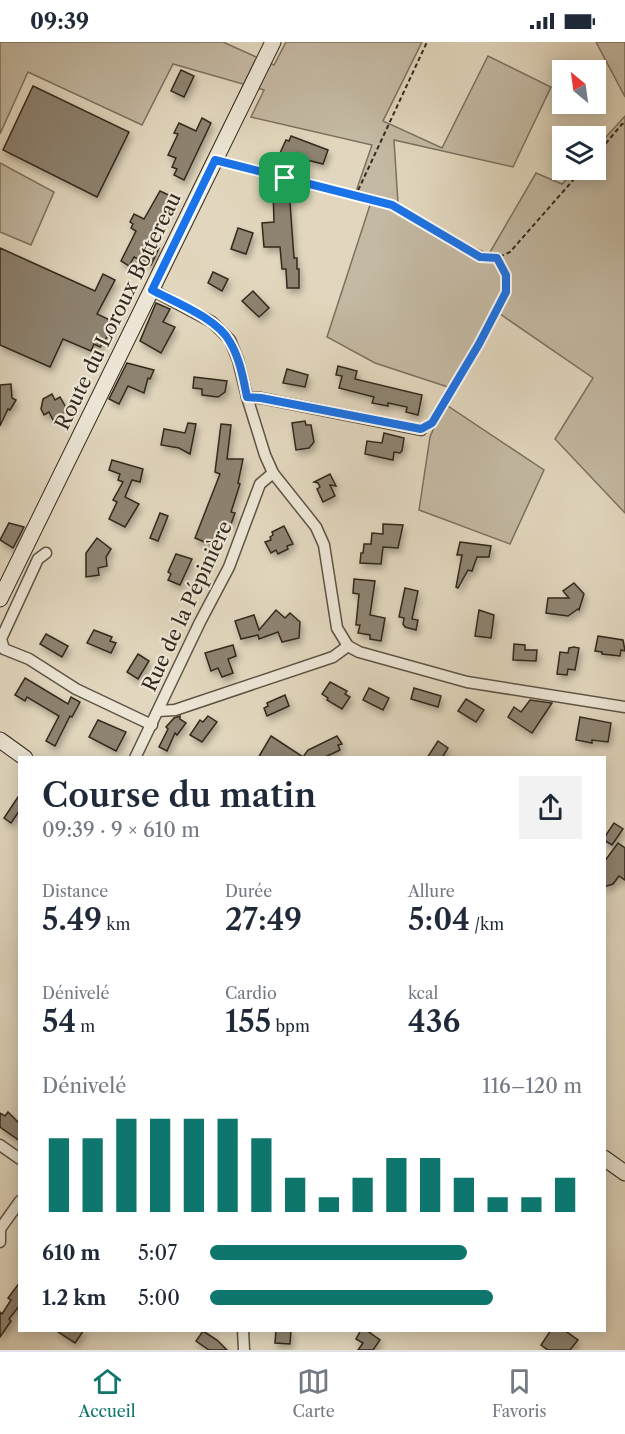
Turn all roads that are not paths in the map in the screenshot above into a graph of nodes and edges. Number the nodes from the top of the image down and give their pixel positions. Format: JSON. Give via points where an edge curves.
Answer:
{"nodes":[{"id":1,"x":273,"y":42,"type":"edge"},
{"id":2,"x":152,"y":290,"type":"junction"},
{"id":3,"x":247,"y":397,"type":"junction"},
{"id":4,"x":421,"y":429,"type":"road end"},
{"id":5,"x":273,"y":473,"type":"junction"},
{"id":6,"x":46,"y":553,"type":"dead end"},
{"id":7,"x":0,"y":599,"type":"edge"},
{"id":8,"x":348,"y":646,"type":"junction"},
{"id":9,"x":625,"y":707,"type":"edge"},
{"id":10,"x":158,"y":711,"type":"junction"},
{"id":11,"x":152,"y":724,"type":"junction"},
{"id":12,"x":0,"y":740,"type":"edge"},
{"id":13,"x":22,"y":756,"type":"edge"},
{"id":14,"x":136,"y":756,"type":"edge"},
{"id":15,"x":0,"y":1145,"type":"edge"},
{"id":16,"x":18,"y":1158,"type":"edge"},
{"id":17,"x":606,"y":1159,"type":"edge"},
{"id":18,"x":625,"y":1173,"type":"edge"},
{"id":19,"x":18,"y":1204,"type":"edge"},
{"id":20,"x":0,"y":1242,"type":"edge"},
{"id":21,"x":243,"y":1332,"type":"edge"},
{"id":22,"x":244,"y":1350,"type":"edge"}],
"edges":[{"from":1,"to":2,"type":"main road","name":"Route du Loroux Bottereau"},
{"from":2,"to":3,"type":"street","via":[[212,322],[230,340]]},
{"from":2,"to":7,"type":"main road","name":"Route du Loroux Bottereau"},
{"from":3,"to":4,"type":"street"},
{"from":3,"to":5,"type":"street"},
{"from":5,"to":8,"type":"street","via":[[316,527],[324,545],[338,628]]},
{"from":5,"to":10,"type":"street","name":"Rue de la Pépinière","via":[[260,484],[229,567]]},
{"from":6,"to":11,"type":"street","via":[[38,559],[1,639],[4,649],[29,658],[76,689]]},
{"from":8,"to":9,"type":"street","via":[[467,682]]},
{"from":8,"to":10,"type":"street","via":[[333,657],[176,710]]},
{"from":10,"to":11,"type":"street","name":"Rue de la Pépinière"},
{"from":11,"to":14,"type":"street","name":"Rue de la Pépinière"},
{"from":12,"to":13,"type":"main road"},
{"from":15,"to":16,"type":"street"},
{"from":17,"to":18,"type":"main road"},
{"from":19,"to":20,"type":"street","via":[[0,1229]]},
{"from":21,"to":22,"type":"street"}]}
